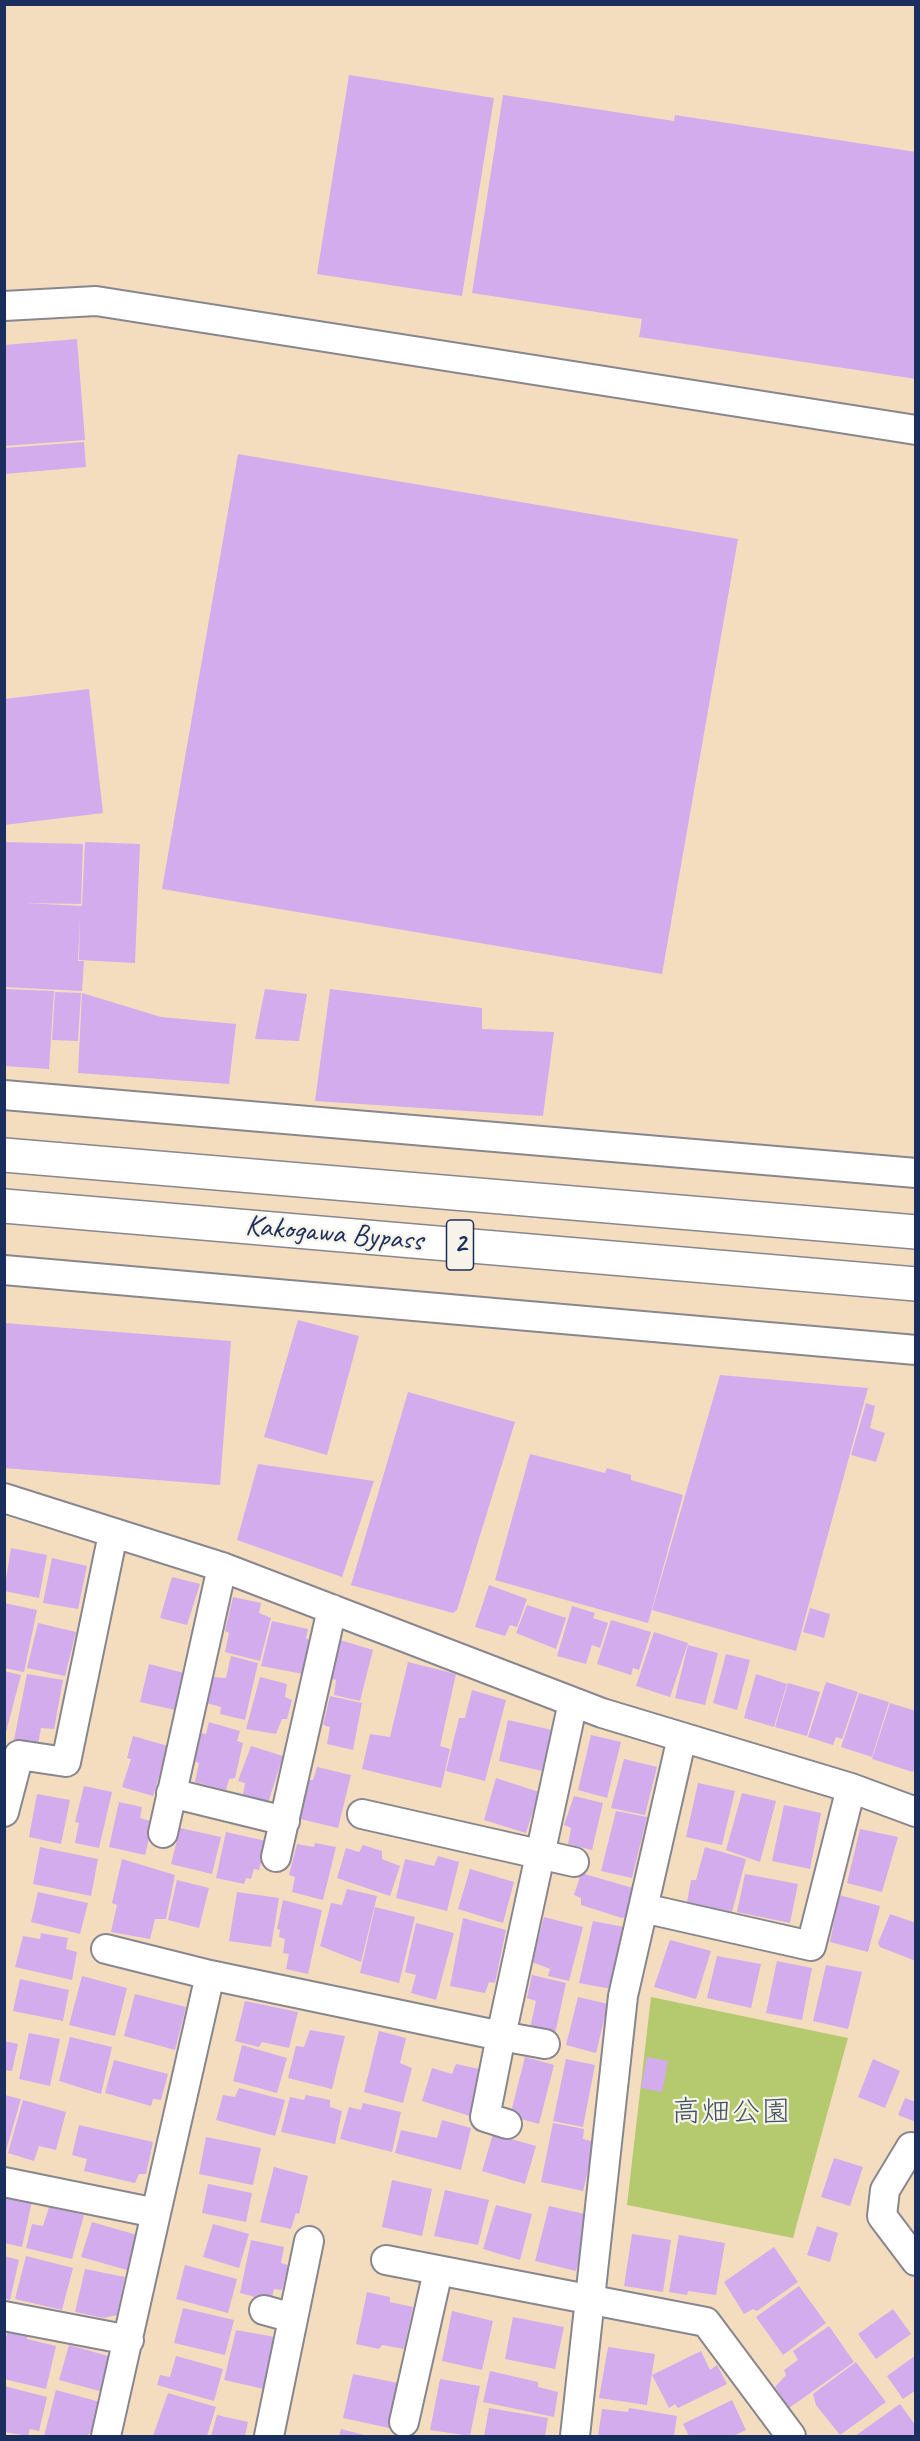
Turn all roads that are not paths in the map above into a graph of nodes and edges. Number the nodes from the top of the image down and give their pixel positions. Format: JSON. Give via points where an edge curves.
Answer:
{"nodes":[{"id":1,"x":4,"y":306,"type":"edge"},
{"id":2,"x":915,"y":430,"type":"edge"},
{"id":3,"x":4,"y":1095,"type":"edge"},
{"id":4,"x":4,"y":1155,"type":"edge"},
{"id":5,"x":915,"y":1173,"type":"edge"},
{"id":6,"x":4,"y":1206,"type":"edge"},
{"id":7,"x":915,"y":1232,"type":"edge"},
{"id":8,"x":4,"y":1270,"type":"edge"},
{"id":9,"x":915,"y":1284,"type":"edge"},
{"id":10,"x":915,"y":1350,"type":"edge"},
{"id":11,"x":6,"y":1507,"type":"edge"},
{"id":12,"x":113,"y":1534,"type":"junction"},
{"id":13,"x":222,"y":1567,"type":"junction"},
{"id":14,"x":332,"y":1609,"type":"junction"},
{"id":15,"x":573,"y":1702,"type":"junction"},
{"id":16,"x":682,"y":1737,"type":"junction"},
{"id":17,"x":851,"y":1788,"type":"junction"},
{"id":18,"x":171,"y":1794,"type":"junction"},
{"id":19,"x":4,"y":1812,"type":"edge"},
{"id":20,"x":915,"y":1812,"type":"edge"},
{"id":21,"x":362,"y":1814,"type":"dead end"},
{"id":22,"x":285,"y":1821,"type":"junction"},
{"id":23,"x":163,"y":1833,"type":"dead end"},
{"id":24,"x":540,"y":1856,"type":"junction"},
{"id":25,"x":276,"y":1857,"type":"dead end"},
{"id":26,"x":574,"y":1862,"type":"dead end"},
{"id":27,"x":643,"y":1908,"type":"junction"},
{"id":28,"x":106,"y":1949,"type":"dead end"},
{"id":29,"x":210,"y":1975,"type":"junction"},
{"id":30,"x":501,"y":2036,"type":"junction"},
{"id":31,"x":545,"y":2044,"type":"dead end"},
{"id":32,"x":507,"y":2124,"type":"dead end"},
{"id":33,"x":915,"y":2149,"type":"edge"},
{"id":34,"x":4,"y":2182,"type":"edge"},
{"id":35,"x":156,"y":2213,"type":"junction"},
{"id":36,"x":309,"y":2241,"type":"dead end"},
{"id":37,"x":386,"y":2260,"type":"dead end"},
{"id":38,"x":915,"y":2261,"type":"edge"},
{"id":39,"x":438,"y":2271,"type":"junction"},
{"id":40,"x":589,"y":2302,"type":"junction"},
{"id":41,"x":264,"y":2310,"type":"dead end"},
{"id":42,"x":4,"y":2316,"type":"edge"},
{"id":43,"x":293,"y":2318,"type":"junction"},
{"id":44,"x":129,"y":2340,"type":"junction"},
{"id":45,"x":404,"y":2422,"type":"dead end"},
{"id":46,"x":106,"y":2436,"type":"edge"},
{"id":47,"x":268,"y":2436,"type":"edge"},
{"id":48,"x":575,"y":2436,"type":"edge"},
{"id":49,"x":791,"y":2436,"type":"edge"}],
"edges":[{"from":1,"to":2,"type":"street","via":[[96,301]]},
{"from":3,"to":5,"type":"street"},
{"from":4,"to":7,"type":"highway","name":"Kakogawa Bypass","number":"2"},
{"from":6,"to":9,"type":"highway","name":"Kakogawa Bypass","number":"2"},
{"from":8,"to":10,"type":"street"},
{"from":11,"to":12,"type":"street"},
{"from":12,"to":13,"type":"street"},
{"from":12,"to":19,"type":"street","via":[[66,1762],[19,1755]]},
{"from":13,"to":14,"type":"street"},
{"from":13,"to":18,"type":"street"},
{"from":14,"to":15,"type":"street"},
{"from":14,"to":22,"type":"street"},
{"from":15,"to":16,"type":"street"},
{"from":15,"to":24,"type":"street"},
{"from":16,"to":17,"type":"street"},
{"from":16,"to":27,"type":"street"},
{"from":17,"to":20,"type":"street"},
{"from":17,"to":27,"type":"street","via":[[811,1946]]},
{"from":18,"to":22,"type":"street"},
{"from":18,"to":23,"type":"street"},
{"from":21,"to":24,"type":"street"},
{"from":22,"to":25,"type":"street"},
{"from":24,"to":26,"type":"street"},
{"from":24,"to":30,"type":"street"},
{"from":27,"to":40,"type":"street","via":[[623,1996]]},
{"from":28,"to":29,"type":"street"},
{"from":29,"to":30,"type":"street"},
{"from":29,"to":35,"type":"street"},
{"from":30,"to":31,"type":"street"},
{"from":30,"to":32,"type":"street","via":[[485,2117]]},
{"from":33,"to":38,"type":"street","via":[[911,2147],[885,2190],[882,2216]]},
{"from":34,"to":35,"type":"street"},
{"from":35,"to":44,"type":"street"},
{"from":36,"to":43,"type":"street"},
{"from":37,"to":39,"type":"street"},
{"from":39,"to":40,"type":"street"},
{"from":39,"to":45,"type":"street"},
{"from":40,"to":48,"type":"street"},
{"from":40,"to":49,"type":"street","via":[[706,2322]]},
{"from":41,"to":43,"type":"street"},
{"from":42,"to":44,"type":"street"},
{"from":43,"to":47,"type":"street"},
{"from":44,"to":46,"type":"street"}]}
